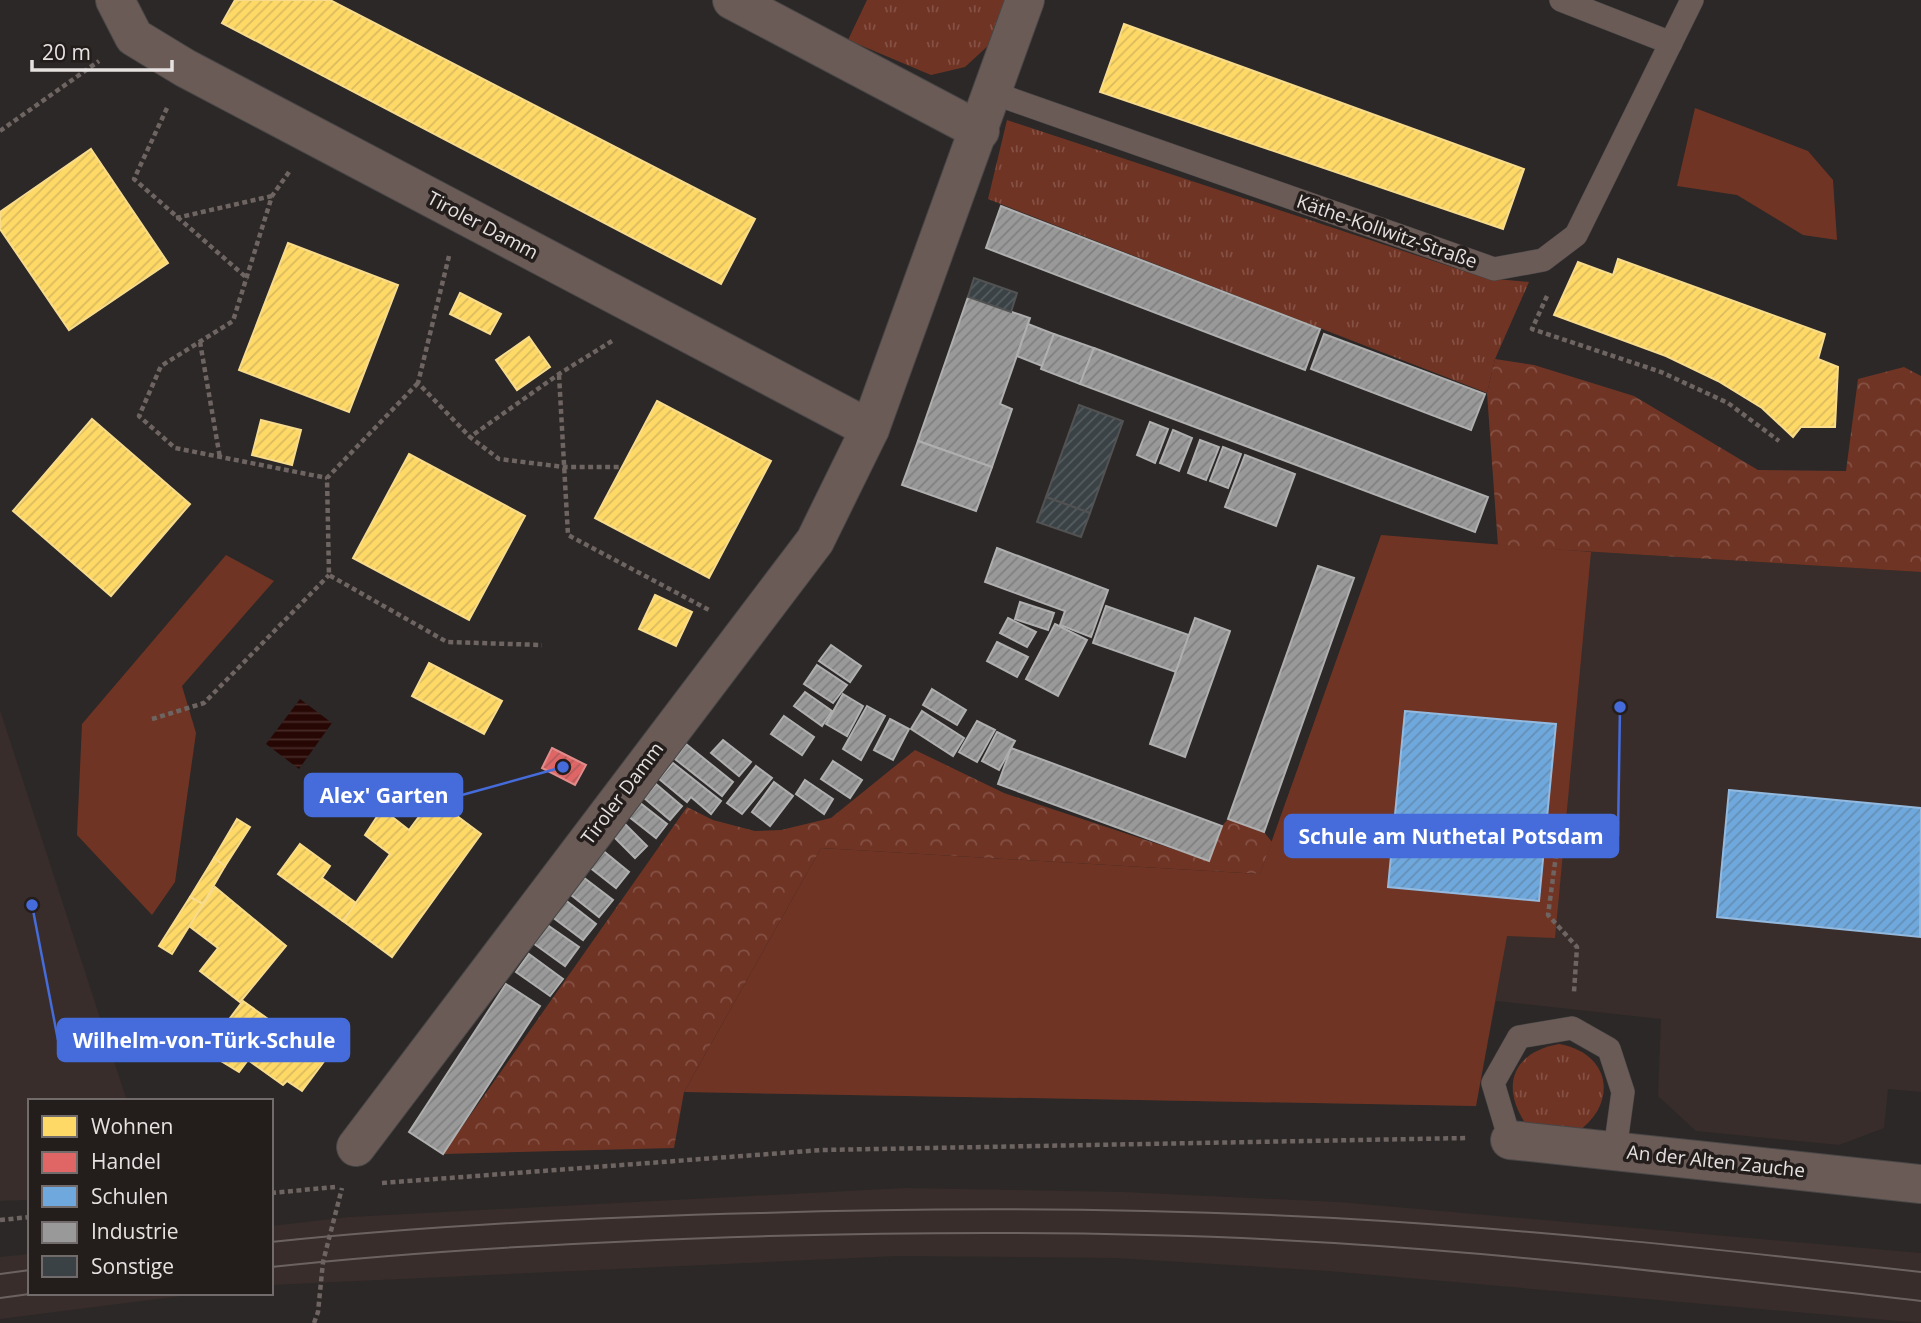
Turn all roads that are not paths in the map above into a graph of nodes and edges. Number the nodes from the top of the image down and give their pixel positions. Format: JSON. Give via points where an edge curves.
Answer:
{"nodes":[{"id":1,"x":115,"y":0,"type":"edge"},
{"id":2,"x":732,"y":0,"type":"edge"},
{"id":3,"x":1026,"y":0,"type":"edge"},
{"id":4,"x":1561,"y":0,"type":"edge"},
{"id":5,"x":1692,"y":0,"type":"edge"},
{"id":6,"x":1671,"y":43,"type":"junction"},
{"id":7,"x":993,"y":93,"type":"junction"},
{"id":8,"x":980,"y":131,"type":"junction"},
{"id":9,"x":870,"y":429,"type":"junction"},
{"id":10,"x":1510,"y":1140,"type":"joint"},
{"id":11,"x":356,"y":1147,"type":"dead end"},
{"id":12,"x":1615,"y":1150,"type":"junction"},
{"id":13,"x":1921,"y":1184,"type":"edge"}],
"edges":[{"from":1,"to":9,"type":"street","name":"Tiroler Damm","via":[[134,37],[185,68]]},
{"from":2,"to":8,"type":"street"},
{"from":3,"to":7,"type":"street","name":"Tiroler Damm"},
{"from":4,"to":6,"type":"lane"},
{"from":5,"to":6,"type":"lane","name":"Käthe-Kollwitz-Straße"},
{"from":6,"to":7,"type":"lane","name":"Käthe-Kollwitz-Straße","via":[[1576,235],[1543,260],[1494,269]]},
{"from":7,"to":8,"type":"street","name":"Tiroler Damm"},
{"from":8,"to":9,"type":"street","name":"Tiroler Damm"},
{"from":9,"to":11,"type":"street","name":"Tiroler Damm","via":[[815,541]]},
{"from":10,"to":12,"type":"street","name":"An der Alten Zauche"},
{"from":10,"to":12,"type":"lane","via":[[1493,1083],[1519,1037],[1572,1028],[1609,1049],[1623,1092]]},
{"from":12,"to":13,"type":"street","name":"An der Alten Zauche"}]}
